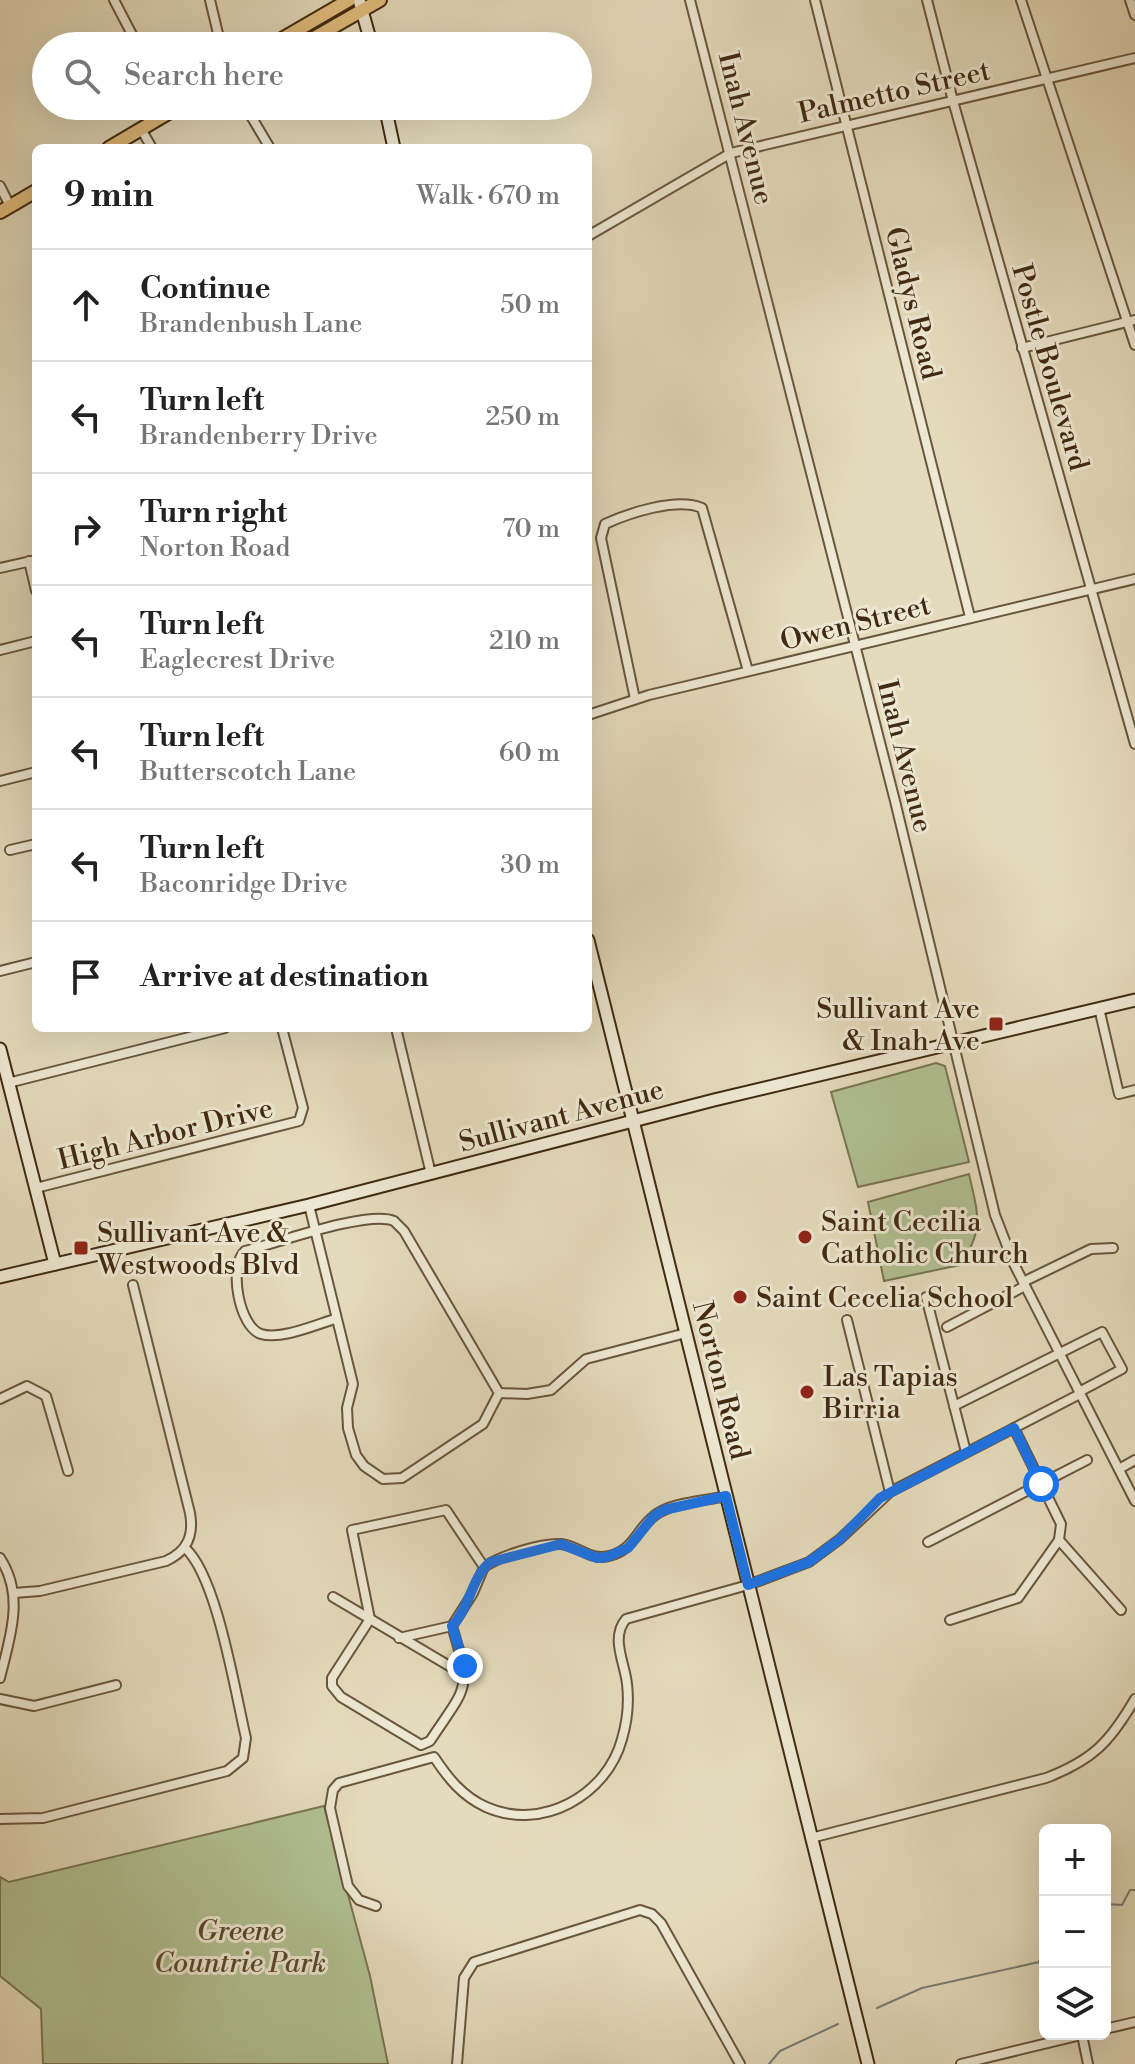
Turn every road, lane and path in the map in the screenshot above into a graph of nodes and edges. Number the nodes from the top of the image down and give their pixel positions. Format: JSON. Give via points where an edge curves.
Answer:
{"nodes":[{"id":1,"x":114,"y":0,"type":"edge"},
{"id":2,"x":210,"y":0,"type":"edge"},
{"id":3,"x":349,"y":0,"type":"edge"},
{"id":4,"x":380,"y":0,"type":"edge"},
{"id":5,"x":690,"y":0,"type":"edge"},
{"id":6,"x":815,"y":0,"type":"edge"},
{"id":7,"x":927,"y":0,"type":"edge"},
{"id":8,"x":1021,"y":0,"type":"edge"},
{"id":9,"x":1130,"y":0,"type":"edge"},
{"id":10,"x":361,"y":5,"type":"edge"},
{"id":11,"x":1135,"y":15,"type":"edge"},
{"id":12,"x":131,"y":32,"type":"edge"},
{"id":13,"x":218,"y":32,"type":"edge"},
{"id":14,"x":294,"y":32,"type":"edge"},
{"id":15,"x":321,"y":32,"type":"edge"},
{"id":16,"x":368,"y":32,"type":"edge"},
{"id":17,"x":1135,"y":58,"type":"edge"},
{"id":18,"x":1046,"y":79,"type":"junction"},
{"id":19,"x":953,"y":101,"type":"junction"},
{"id":20,"x":155,"y":120,"type":"edge"},
{"id":21,"x":253,"y":120,"type":"edge"},
{"id":22,"x":388,"y":120,"type":"edge"},
{"id":23,"x":847,"y":124,"type":"junction"},
{"id":24,"x":141,"y":129,"type":"junction"},
{"id":25,"x":116,"y":144,"type":"edge"},
{"id":26,"x":150,"y":144,"type":"edge"},
{"id":27,"x":268,"y":144,"type":"edge"},
{"id":28,"x":393,"y":144,"type":"edge"},
{"id":29,"x":731,"y":153,"type":"junction"},
{"id":30,"x":0,"y":186,"type":"edge"},
{"id":31,"x":32,"y":193,"type":"edge"},
{"id":32,"x":5,"y":209,"type":"edge"},
{"id":33,"x":592,"y":234,"type":"edge"},
{"id":34,"x":1131,"y":321,"type":"edge"},
{"id":35,"x":1135,"y":345,"type":"edge"},
{"id":36,"x":1022,"y":348,"type":"junction"},
{"id":37,"x":32,"y":561,"type":"edge"},
{"id":38,"x":0,"y":568,"type":"edge"},
{"id":39,"x":1135,"y":579,"type":"edge"},
{"id":40,"x":1091,"y":589,"type":"junction"},
{"id":41,"x":970,"y":617,"type":"junction"},
{"id":42,"x":32,"y":642,"type":"edge"},
{"id":43,"x":854,"y":644,"type":"junction"},
{"id":44,"x":0,"y":650,"type":"edge"},
{"id":45,"x":748,"y":671,"type":"junction"},
{"id":46,"x":635,"y":699,"type":"junction"},
{"id":47,"x":592,"y":714,"type":"edge"},
{"id":48,"x":1135,"y":744,"type":"edge"},
{"id":49,"x":32,"y":773,"type":"edge"},
{"id":50,"x":0,"y":781,"type":"edge"},
{"id":51,"x":32,"y":845,"type":"edge"},
{"id":52,"x":10,"y":850,"type":"dead end"},
{"id":53,"x":592,"y":956,"type":"edge"},
{"id":54,"x":32,"y":963,"type":"edge"},
{"id":55,"x":0,"y":971,"type":"edge"},
{"id":56,"x":1135,"y":1000,"type":"edge"},
{"id":57,"x":1099,"y":1008,"type":"junction"},
{"id":58,"x":209,"y":1032,"type":"edge"},
{"id":59,"x":283,"y":1032,"type":"edge"},
{"id":60,"x":397,"y":1032,"type":"edge"},
{"id":61,"x":953,"y":1043,"type":"junction"},
{"id":62,"x":0,"y":1049,"type":"edge"},
{"id":63,"x":8,"y":1083,"type":"junction"},
{"id":64,"x":1135,"y":1090,"type":"edge"},
{"id":65,"x":634,"y":1120,"type":"junction"},
{"id":66,"x":431,"y":1174,"type":"junction"},
{"id":67,"x":36,"y":1188,"type":"junction"},
{"id":68,"x":309,"y":1205,"type":"junction"},
{"id":69,"x":315,"y":1233,"type":"junction"},
{"id":70,"x":1113,"y":1248,"type":"dead end"},
{"id":71,"x":55,"y":1264,"type":"junction"},
{"id":72,"x":0,"y":1277,"type":"edge"},
{"id":73,"x":1024,"y":1284,"type":"junction"},
{"id":74,"x":133,"y":1285,"type":"dead end"},
{"id":75,"x":926,"y":1297,"type":"dead end"},
{"id":76,"x":335,"y":1319,"type":"junction"},
{"id":77,"x":847,"y":1320,"type":"dead end"},
{"id":78,"x":947,"y":1327,"type":"dead end"},
{"id":79,"x":686,"y":1333,"type":"junction"},
{"id":80,"x":1059,"y":1353,"type":"junction"},
{"id":81,"x":499,"y":1393,"type":"junction"},
{"id":82,"x":1080,"y":1393,"type":"junction"},
{"id":83,"x":0,"y":1399,"type":"edge"},
{"id":84,"x":954,"y":1406,"type":"junction"},
{"id":85,"x":1014,"y":1428,"type":"junction"},
{"id":86,"x":966,"y":1452,"type":"junction"},
{"id":87,"x":1087,"y":1460,"type":"dead end"},
{"id":88,"x":1135,"y":1460,"type":"edge"},
{"id":89,"x":1119,"y":1469,"type":"junction"},
{"id":90,"x":68,"y":1471,"type":"dead end"},
{"id":91,"x":1041,"y":1484,"type":"junction"},
{"id":92,"x":890,"y":1492,"type":"junction"},
{"id":93,"x":726,"y":1496,"type":"junction"},
{"id":94,"x":1135,"y":1501,"type":"edge"},
{"id":95,"x":1059,"y":1540,"type":"junction"},
{"id":96,"x":928,"y":1542,"type":"dead end"},
{"id":97,"x":185,"y":1548,"type":"junction"},
{"id":98,"x":0,"y":1558,"type":"edge"},
{"id":99,"x":484,"y":1567,"type":"junction"},
{"id":100,"x":748,"y":1585,"type":"junction"},
{"id":101,"x":14,"y":1593,"type":"junction"},
{"id":102,"x":333,"y":1597,"type":"dead end"},
{"id":103,"x":1121,"y":1610,"type":"dead end"},
{"id":104,"x":370,"y":1619,"type":"junction"},
{"id":105,"x":950,"y":1620,"type":"dead end"},
{"id":106,"x":452,"y":1626,"type":"junction"},
{"id":107,"x":399,"y":1638,"type":"junction"},
{"id":108,"x":465,"y":1671,"type":"junction"},
{"id":109,"x":0,"y":1678,"type":"edge"},
{"id":110,"x":116,"y":1685,"type":"dead end"},
{"id":111,"x":0,"y":1699,"type":"edge"},
{"id":112,"x":1135,"y":1699,"type":"edge"},
{"id":113,"x":0,"y":1819,"type":"edge"},
{"id":114,"x":811,"y":1838,"type":"junction"},
{"id":115,"x":376,"y":1906,"type":"dead end"},
{"id":116,"x":1135,"y":2022,"type":"edge"},
{"id":117,"x":1111,"y":2028,"type":"edge"},
{"id":118,"x":1059,"y":2040,"type":"edge"},
{"id":119,"x":1084,"y":2040,"type":"edge"},
{"id":120,"x":457,"y":2064,"type":"edge"},
{"id":121,"x":740,"y":2064,"type":"edge"},
{"id":122,"x":868,"y":2064,"type":"edge"},
{"id":123,"x":963,"y":2064,"type":"edge"},
{"id":124,"x":1088,"y":2064,"type":"edge"}],
"edges":[{"from":1,"to":12,"type":"street"},
{"from":2,"to":13,"type":"street"},
{"from":3,"to":14,"type":"main road"},
{"from":4,"to":10,"type":"main road"},
{"from":5,"to":29,"type":"street","name":"Inah Avenue"},
{"from":6,"to":23,"type":"street","name":"Gladys Road"},
{"from":7,"to":19,"type":"street","name":"Postle Boulevard"},
{"from":8,"to":18,"type":"street"},
{"from":9,"to":11,"type":"street"},
{"from":10,"to":15,"type":"main road"},
{"from":10,"to":16,"type":"street"},
{"from":17,"to":18,"type":"street","name":"Palmetto Street"},
{"from":18,"to":19,"type":"street","name":"Palmetto Street"},
{"from":18,"to":34,"type":"street"},
{"from":19,"to":23,"type":"street","name":"Palmetto Street"},
{"from":19,"to":36,"type":"street","name":"Postle Boulevard"},
{"from":20,"to":24,"type":"main road"},
{"from":21,"to":27,"type":"street"},
{"from":22,"to":28,"type":"street"},
{"from":23,"to":29,"type":"street","name":"Palmetto Street"},
{"from":23,"to":41,"type":"street","name":"Gladys Road"},
{"from":24,"to":25,"type":"main road"},
{"from":24,"to":26,"type":"street"},
{"from":29,"to":33,"type":"street","name":"Palmetto Street"},
{"from":29,"to":43,"type":"street","name":"Inah Avenue"},
{"from":30,"to":32,"type":"street"},
{"from":31,"to":32,"type":"main road"},
{"from":34,"to":35,"type":"street"},
{"from":34,"to":36,"type":"street"},
{"from":36,"to":40,"type":"street","name":"Postle Boulevard"},
{"from":37,"to":38,"type":"street"},
{"from":39,"to":40,"type":"street","name":"Owen Street"},
{"from":40,"to":41,"type":"street","name":"Owen Street"},
{"from":40,"to":48,"type":"street","name":"Postle Boulevard"},
{"from":41,"to":43,"type":"street","name":"Owen Street"},
{"from":42,"to":44,"type":"street"},
{"from":43,"to":45,"type":"street","name":"Owen Street"},
{"from":43,"to":61,"type":"street","name":"Inah Avenue"},
{"from":45,"to":46,"type":"street","name":"Owen Street"},
{"from":45,"to":46,"type":"street","via":[[702,508],[683,504],[619,517],[602,530]]},
{"from":46,"to":47,"type":"street","name":"Owen Street"},
{"from":49,"to":50,"type":"street"},
{"from":51,"to":52,"type":"street"},
{"from":53,"to":65,"type":"street","name":"Norton Road"},
{"from":54,"to":55,"type":"street"},
{"from":56,"to":57,"type":"street","name":"Sullivant Avenue"},
{"from":57,"to":61,"type":"street","name":"Sullivant Avenue"},
{"from":57,"to":64,"type":"street","via":[[1119,1094]]},
{"from":58,"to":63,"type":"street"},
{"from":59,"to":67,"type":"street","name":"High Arbor Drive","via":[[303,1108],[294,1123]]},
{"from":60,"to":66,"type":"street"},
{"from":61,"to":65,"type":"street","name":"Sullivant Avenue"},
{"from":61,"to":73,"type":"street","name":"Inah Avenue","via":[[995,1215]]},
{"from":62,"to":63,"type":"street"},
{"from":63,"to":67,"type":"street"},
{"from":65,"to":66,"type":"street","name":"Sullivant Avenue"},
{"from":65,"to":79,"type":"street","name":"Norton Road"},
{"from":66,"to":68,"type":"street","name":"Sullivant Avenue"},
{"from":67,"to":71,"type":"street"},
{"from":68,"to":69,"type":"street"},
{"from":68,"to":71,"type":"street","name":"Sullivant Avenue"},
{"from":69,"to":76,"type":"street"},
{"from":69,"to":76,"type":"street","via":[[245,1251],[237,1260],[236,1282],[246,1321],[261,1334]]},
{"from":69,"to":81,"type":"street","via":[[365,1219],[394,1221]]},
{"from":70,"to":73,"type":"street","via":[[1091,1249]]},
{"from":71,"to":72,"type":"street","name":"Sullivant Avenue"},
{"from":73,"to":78,"type":"street"},
{"from":73,"to":80,"type":"street","name":"Inah Avenue"},
{"from":74,"to":97,"type":"street","via":[[190,1513]]},
{"from":75,"to":84,"type":"street"},
{"from":76,"to":81,"type":"street","via":[[353,1384],[347,1408],[356,1455],[374,1474],[394,1480],[454,1446],[483,1424]]},
{"from":77,"to":92,"type":"street"},
{"from":79,"to":81,"type":"street","via":[[586,1359],[551,1390]]},
{"from":79,"to":93,"type":"street","name":"Norton Road"},
{"from":80,"to":82,"type":"street","name":"Inah Avenue"},
{"from":80,"to":82,"type":"street","via":[[1102,1332],[1122,1369]]},
{"from":80,"to":84,"type":"street"},
{"from":82,"to":85,"type":"street"},
{"from":82,"to":89,"type":"street","name":"Inah Avenue"},
{"from":83,"to":90,"type":"street","via":[[27,1386],[46,1396]]},
{"from":84,"to":86,"type":"street"},
{"from":85,"to":86,"type":"street"},
{"from":85,"to":91,"type":"street"},
{"from":86,"to":92,"type":"street"},
{"from":87,"to":91,"type":"street"},
{"from":88,"to":89,"type":"street"},
{"from":89,"to":94,"type":"street","name":"Inah Avenue"},
{"from":91,"to":95,"type":"street","via":[[1061,1524]]},
{"from":91,"to":96,"type":"street"},
{"from":92,"to":100,"type":"street","via":[[820,1556]]},
{"from":93,"to":99,"type":"street","via":[[664,1510],[628,1548],[607,1557],[552,1545]]},
{"from":93,"to":100,"type":"street","name":"Norton Road"},
{"from":95,"to":103,"type":"street"},
{"from":95,"to":105,"type":"street","via":[[1018,1598]]},
{"from":97,"to":101,"type":"street","via":[[166,1561]]},
{"from":97,"to":113,"type":"street","via":[[202,1567],[210,1594],[246,1738],[243,1758],[227,1771],[43,1818]]},
{"from":98,"to":101,"type":"street"},
{"from":99,"to":104,"type":"street","via":[[446,1510],[352,1530]]},
{"from":99,"to":106,"type":"street"},
{"from":100,"to":114,"type":"street","name":"Norton Road"},
{"from":100,"to":115,"type":"street","via":[[637,1614],[622,1624],[618,1636],[628,1688],[622,1740],[606,1772],[573,1802],[529,1815],[493,1809],[461,1791],[434,1757],[339,1783],[330,1808],[348,1886],[359,1900]]},
{"from":101,"to":109,"type":"street"},
{"from":102,"to":104,"type":"street"},
{"from":104,"to":107,"type":"street"},
{"from":104,"to":108,"type":"street","via":[[332,1686],[341,1697],[416,1743],[430,1741],[464,1688]]},
{"from":106,"to":107,"type":"street"},
{"from":106,"to":108,"type":"street"},
{"from":107,"to":108,"type":"street"},
{"from":110,"to":111,"type":"street","via":[[34,1706]]},
{"from":112,"to":114,"type":"street","via":[[1110,1738],[1076,1766]]},
{"from":114,"to":122,"type":"street","name":"Norton Road"},
{"from":116,"to":117,"type":"street"},
{"from":118,"to":123,"type":"street"},
{"from":119,"to":124,"type":"street"},
{"from":120,"to":121,"type":"street","via":[[469,1966],[486,1956],[646,1911],[661,1923]]}]}
